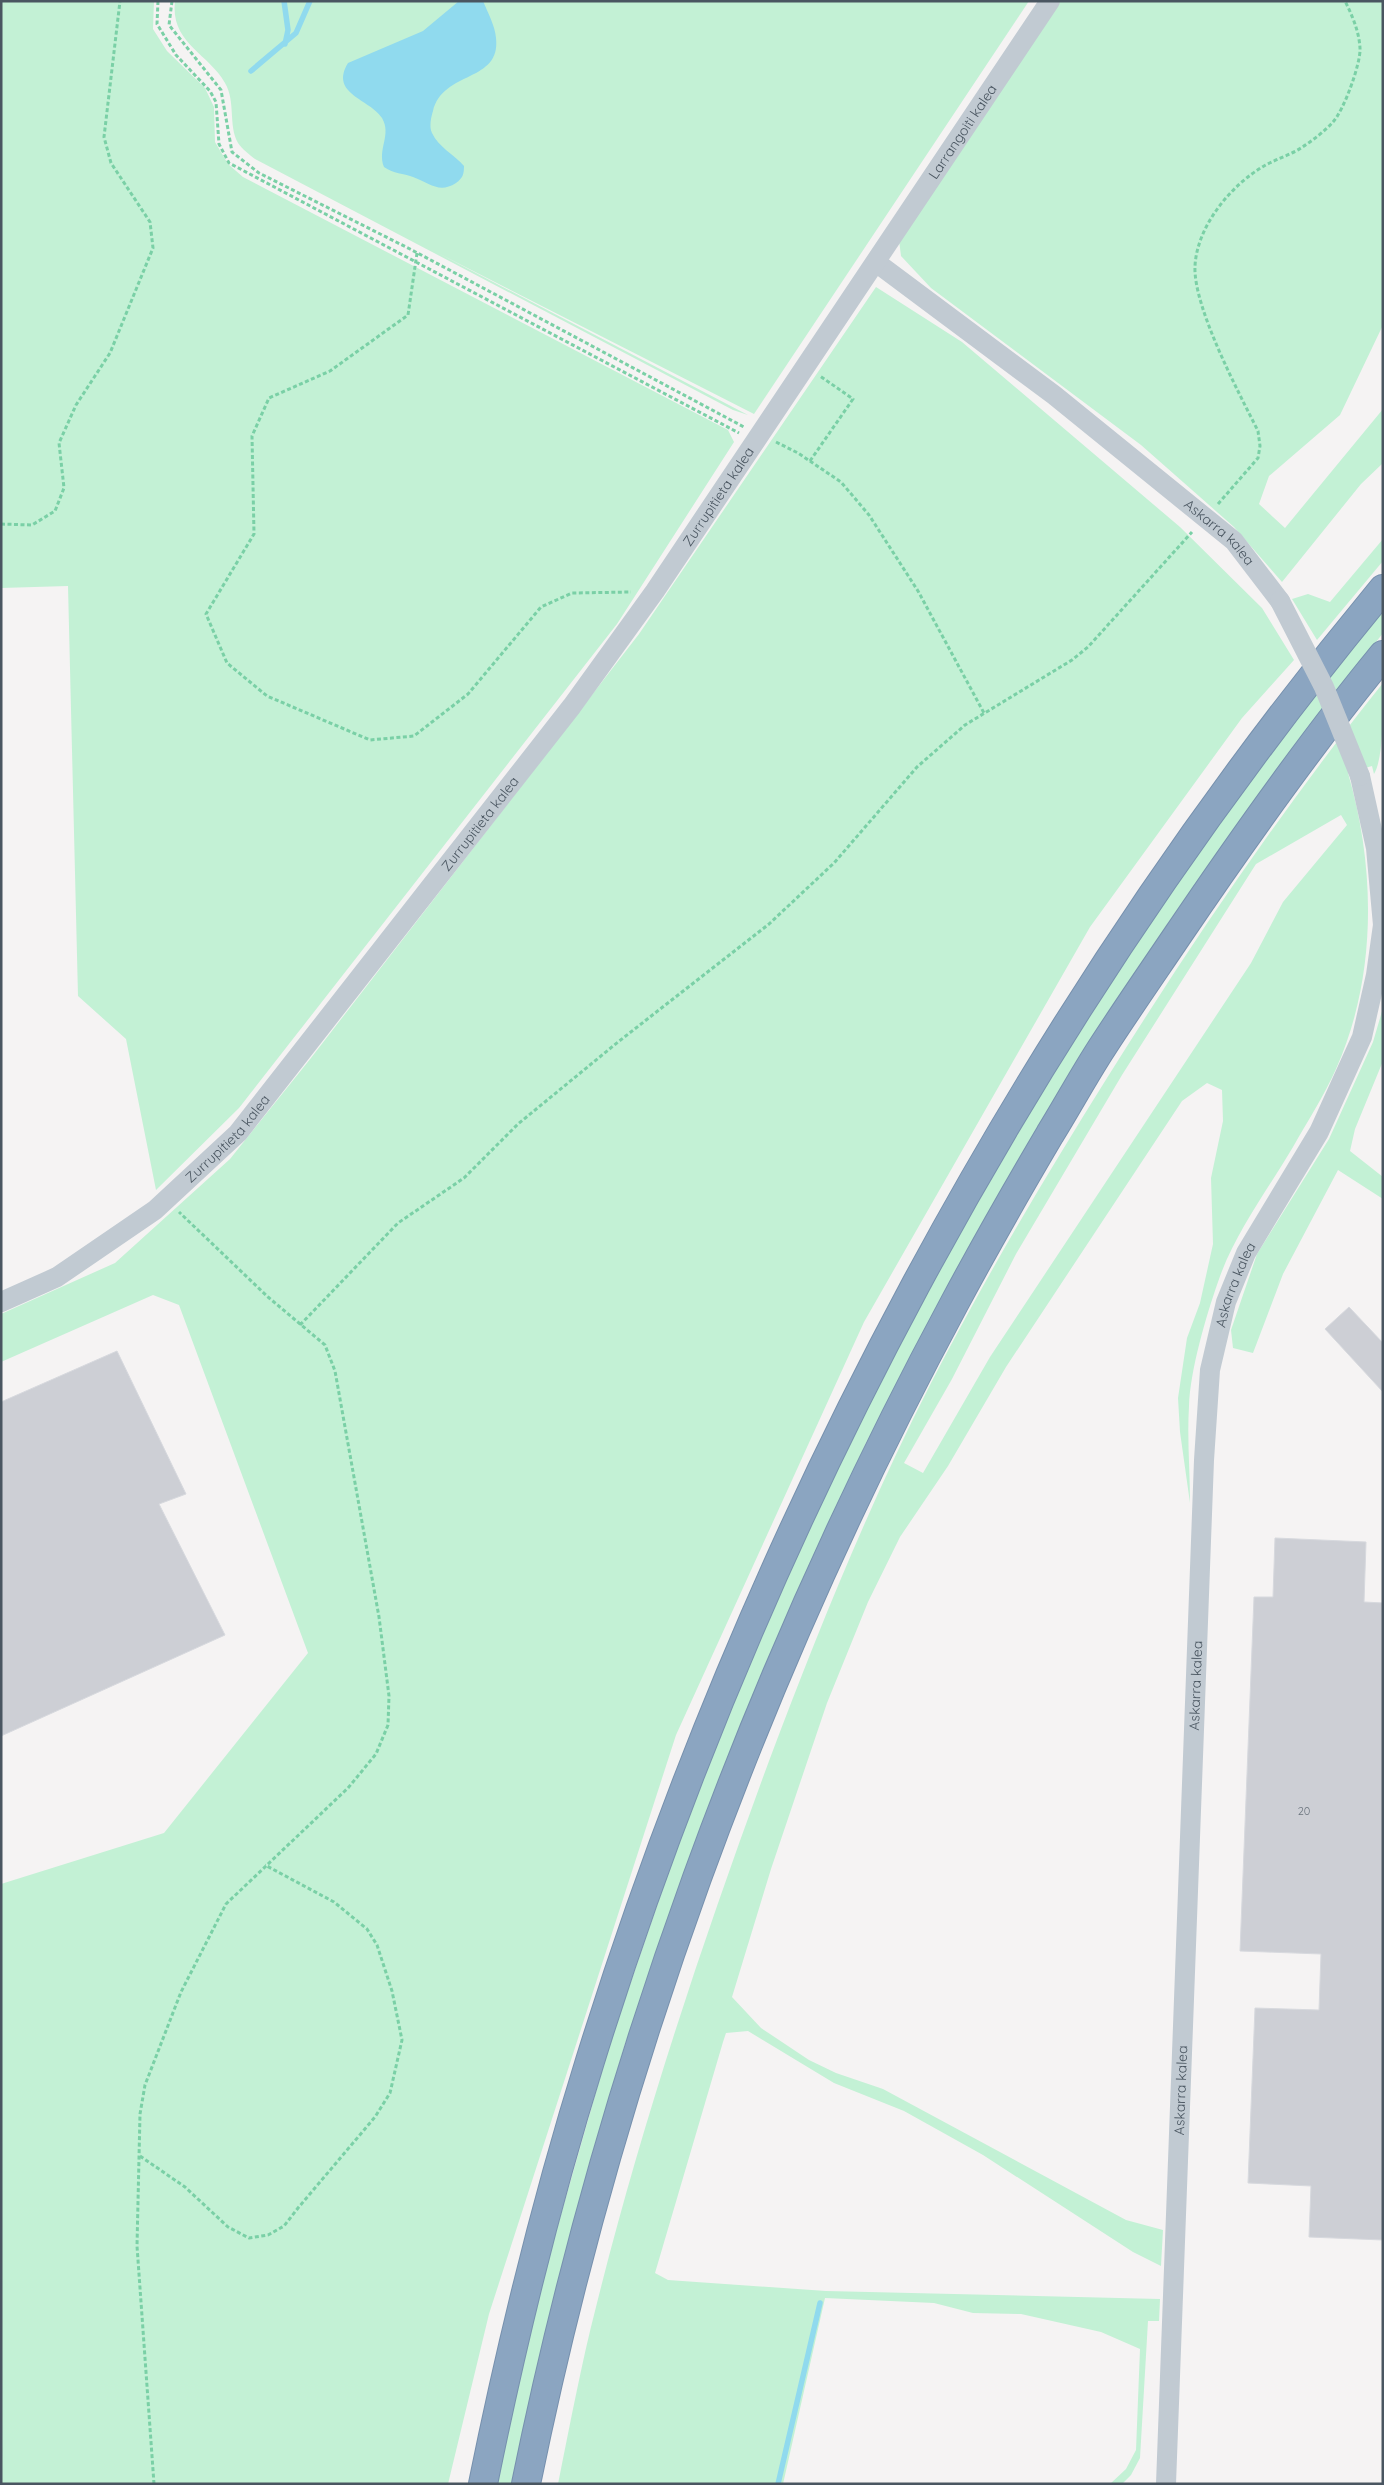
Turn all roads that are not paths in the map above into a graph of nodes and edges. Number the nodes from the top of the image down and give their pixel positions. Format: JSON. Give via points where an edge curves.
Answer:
{"nodes":[{"id":1,"x":1050,"y":1,"type":"edge"},
{"id":2,"x":877,"y":263,"type":"junction"},
{"id":3,"x":1383,"y":589,"type":"edge"},
{"id":4,"x":1383,"y":655,"type":"edge"},
{"id":5,"x":1383,"y":925,"type":"edge"},
{"id":6,"x":1,"y":1302,"type":"edge"},
{"id":7,"x":503,"y":2389,"type":"junction"},
{"id":8,"x":477,"y":2484,"type":"edge"},
{"id":9,"x":483,"y":2484,"type":"edge"},
{"id":10,"x":526,"y":2484,"type":"edge"},
{"id":11,"x":1166,"y":2484,"type":"edge"}],
"edges":[{"from":1,"to":2,"type":"street","name":"Larrangoiti kalea"},
{"from":2,"to":5,"type":"street","name":"Askarra kalea","bridge":true,"via":[[1054,395],[1234,541],[1280,601],[1324,686],[1360,776],[1376,848]]},
{"from":2,"to":6,"type":"street","name":"Zurrupitieta kalea","via":[[807,367],[751,433],[655,591],[572,706],[238,1133],[155,1210],[57,1277]]},
{"from":3,"to":7,"type":"highway","via":[[1332,650],[1193,835],[1063,1031],[958,1209],[877,1358],[814,1486],[739,1653],[631,1936],[589,2063],[544,2222]]},
{"from":4,"to":10,"type":"highway","via":[[1343,703],[1226,864],[1100,1050],[986,1245],[915,1376],[848,1513],[775,1676],[668,1960],[594,2198]]},
{"from":5,"to":11,"type":"street","name":"Askarra kalea","via":[[1362,1037],[1319,1132],[1246,1253],[1226,1302],[1210,1370]]},
{"from":7,"to":8,"type":"highway"},
{"from":7,"to":9,"type":"highway"}]}
